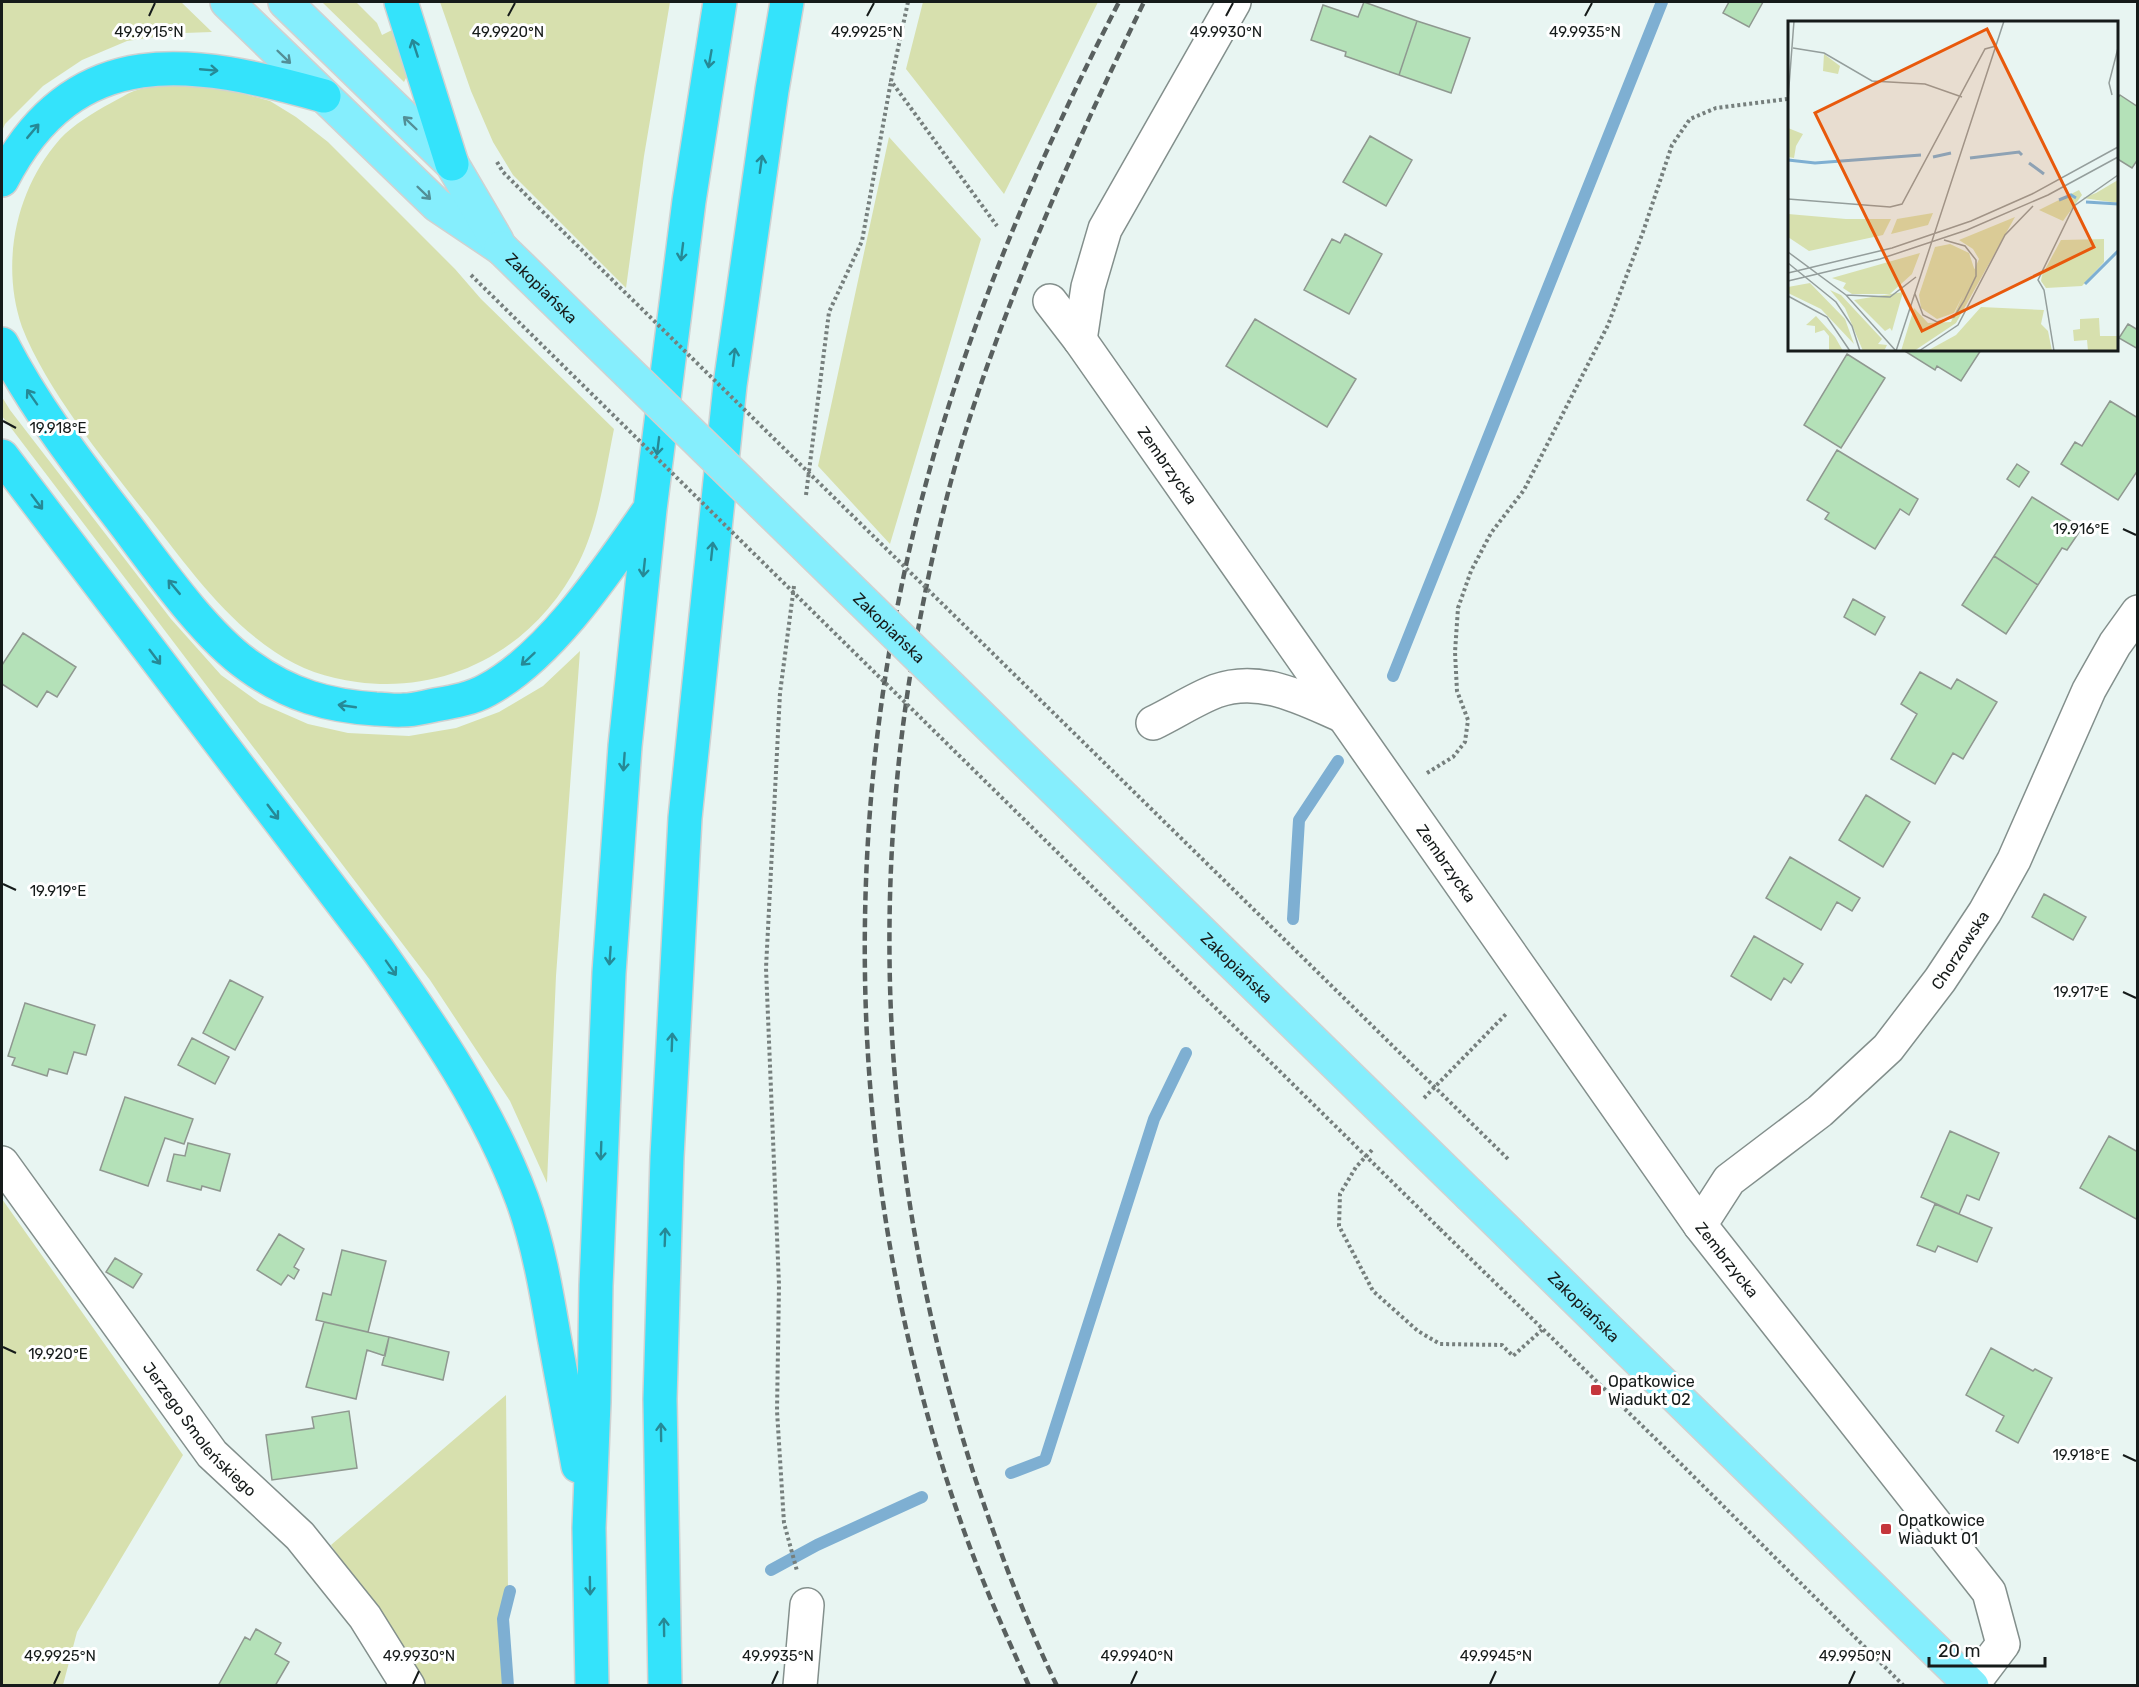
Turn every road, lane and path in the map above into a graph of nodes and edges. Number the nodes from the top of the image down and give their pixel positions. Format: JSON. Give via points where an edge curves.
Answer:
{"nodes":[{"id":1,"x":227,"y":2,"type":"edge"},
{"id":2,"x":285,"y":2,"type":"edge"},
{"id":3,"x":401,"y":2,"type":"edge"},
{"id":4,"x":720,"y":2,"type":"edge"},
{"id":5,"x":787,"y":2,"type":"edge"},
{"id":6,"x":908,"y":2,"type":"edge"},
{"id":7,"x":1234,"y":2,"type":"edge"},
{"id":8,"x":891,"y":81,"type":"junction"},
{"id":9,"x":324,"y":96,"type":"junction"},
{"id":10,"x":1787,"y":99,"type":"dead end"},
{"id":11,"x":452,"y":164,"type":"junction"},
{"id":12,"x":2,"y":180,"type":"edge"},
{"id":13,"x":527,"y":195,"type":"dead end"},
{"id":14,"x":998,"y":226,"type":"dead end"},
{"id":15,"x":501,"y":248,"type":"junction"},
{"id":16,"x":471,"y":275,"type":"dead end"},
{"id":17,"x":1050,"y":301,"type":"dead end"},
{"id":18,"x":1080,"y":340,"type":"junction"},
{"id":19,"x":2,"y":344,"type":"edge"},
{"id":20,"x":2,"y":456,"type":"edge"},
{"id":21,"x":805,"y":503,"type":"dead end"},
{"id":22,"x":650,"y":510,"type":"junction"},
{"id":23,"x":796,"y":574,"type":"dead end"},
{"id":24,"x":2138,"y":612,"type":"edge"},
{"id":25,"x":1341,"y":715,"type":"junction"},
{"id":26,"x":1154,"y":723,"type":"dead end"},
{"id":27,"x":1396,"y":793,"type":"junction"},
{"id":28,"x":1509,"y":1160,"type":"dead end"},
{"id":29,"x":2,"y":1163,"type":"edge"},
{"id":30,"x":1700,"y":1226,"type":"junction"},
{"id":31,"x":1542,"y":1329,"type":"junction"},
{"id":32,"x":1440,"y":1344,"type":"dead end"},
{"id":33,"x":589,"y":1528,"type":"junction"},
{"id":34,"x":807,"y":1605,"type":"joint"},
{"id":35,"x":1972,"y":1685,"type":"edge"},
{"id":36,"x":408,"y":1686,"type":"edge"},
{"id":37,"x":592,"y":1686,"type":"edge"},
{"id":38,"x":665,"y":1686,"type":"edge"},
{"id":39,"x":800,"y":1686,"type":"edge"},
{"id":40,"x":1904,"y":1686,"type":"edge"}],
"edges":[{"from":1,"to":9,"type":"main road","name":"Zakopiańska","one_way":true},
{"from":11,"to":2,"type":"main road","name":"Zakopiańska","one_way":true},
{"from":11,"to":3,"type":"highway","one_way":true},
{"from":4,"to":22,"type":"highway","one_way":true,"via":[[688,201]]},
{"from":38,"to":5,"type":"highway","one_way":true,"via":[[660,1398],[667,1158],[685,818],[730,385]]},
{"from":6,"to":8,"type":"path"},
{"from":7,"to":18,"type":"street","via":[[1105,229],[1088,287]]},
{"from":8,"to":14,"type":"path"},
{"from":8,"to":21,"type":"path","via":[[862,242],[829,312]]},
{"from":12,"to":9,"type":"highway","one_way":true,"via":[[19,149],[49,113],[72,96],[124,74],[172,68],[228,72]]},
{"from":9,"to":15,"type":"main road","name":"Zakopiańska","one_way":true,"via":[[437,205]]},
{"from":10,"to":27,"type":"path","via":[[1716,108],[1690,119],[1672,145],[1608,325],[1524,490],[1491,533],[1471,571],[1458,608],[1457,691],[1468,720],[1465,742],[1453,757]]},
{"from":11,"to":15,"type":"main road","name":"Zakopiańska"},
{"from":13,"to":28,"type":"path","bridge":true},
{"from":15,"to":35,"type":"main road","name":"Zakopiańska","bridge":true},
{"from":16,"to":31,"type":"path","bridge":true},
{"from":17,"to":18,"type":"street","name":"Zembrzycka"},
{"from":18,"to":25,"type":"street","name":"Zembrzycka"},
{"from":22,"to":19,"type":"highway","one_way":true,"via":[[605,575],[569,617],[511,675],[485,691],[458,701],[403,710],[320,702],[249,666],[200,619],[72,454],[21,381]]},
{"from":20,"to":33,"type":"highway","one_way":true,"via":[[378,950],[436,1032],[489,1123],[535,1240]]},
{"from":22,"to":33,"type":"highway","one_way":true,"via":[[625,746],[609,973]]},
{"from":23,"to":34,"type":"path","via":[[780,693],[766,968],[779,1285],[777,1411],[783,1511]]},
{"from":24,"to":30,"type":"street","name":"Chorzowska","via":[[2089,690],[2014,860],[1940,980],[1888,1048],[1820,1111],[1729,1180]]},
{"from":25,"to":26,"type":"street","via":[[1280,689],[1246,686],[1217,691]]},
{"from":25,"to":27,"type":"street","name":"Zembrzycka"},
{"from":27,"to":30,"type":"street","name":"Zembrzycka"},
{"from":29,"to":36,"type":"street","name":"Jerzego Smoleńskiego","via":[[212,1454],[300,1536],[365,1617]]},
{"from":30,"to":35,"type":"street","name":"Zembrzycka","via":[[1989,1592],[2003,1644]]},
{"from":31,"to":32,"type":"path","via":[[1513,1356],[1502,1345]]},
{"from":31,"to":40,"type":"path"},
{"from":33,"to":37,"type":"highway","one_way":true},
{"from":34,"to":39,"type":"street"}]}
